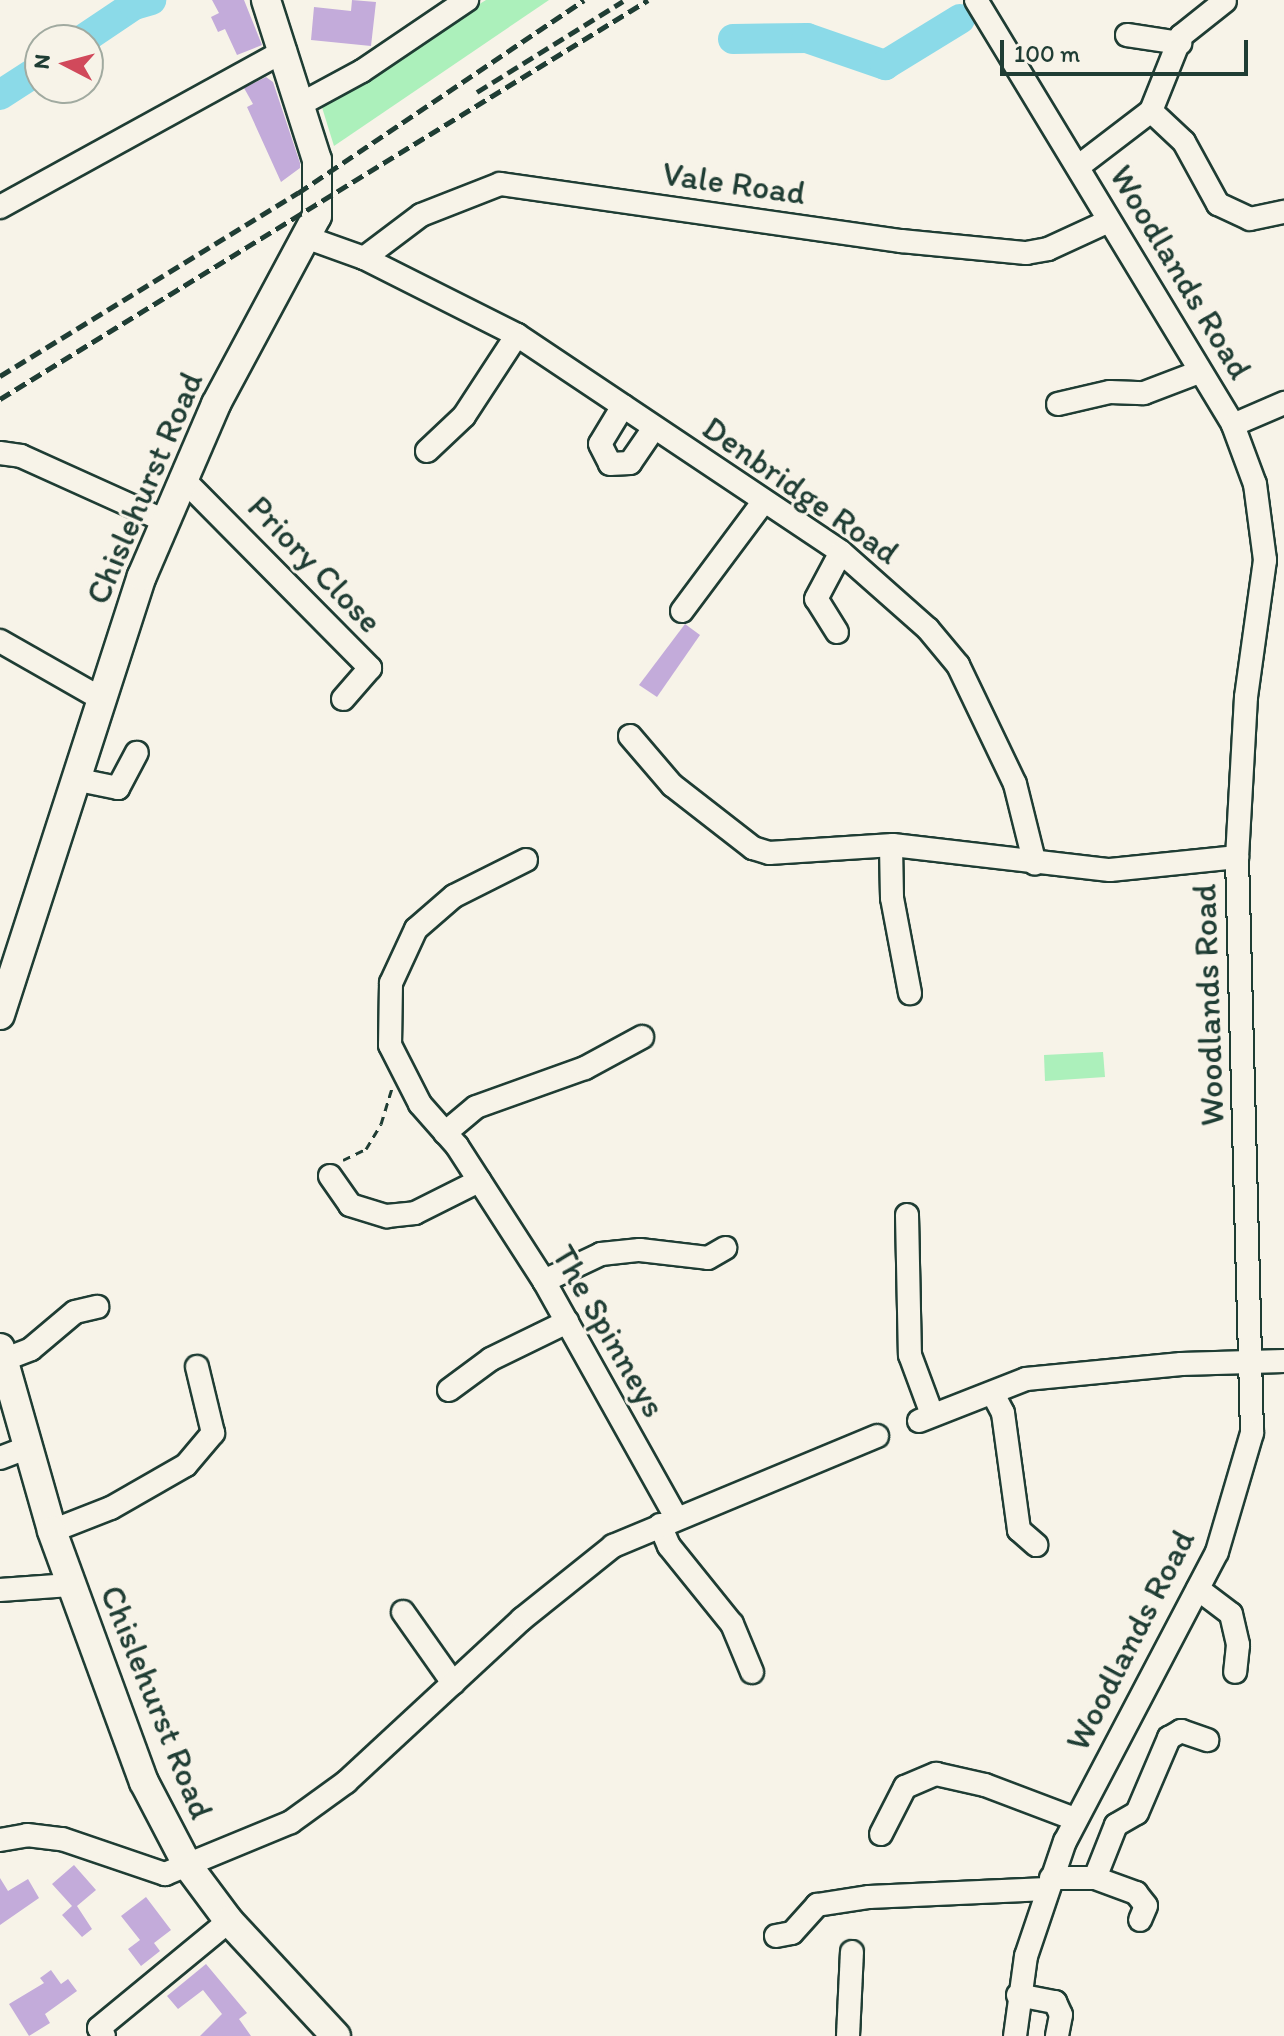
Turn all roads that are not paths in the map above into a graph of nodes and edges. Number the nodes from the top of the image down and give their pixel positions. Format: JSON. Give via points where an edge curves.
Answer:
{"nodes":[{"id":1,"x":266,"y":0,"type":"edge"},
{"id":2,"x":467,"y":0,"type":"edge"},
{"id":3,"x":976,"y":0,"type":"edge"},
{"id":4,"x":1225,"y":1,"type":"edge"},
{"id":5,"x":1127,"y":35,"type":"dead end"},
{"id":6,"x":1180,"y":43,"type":"junction"},
{"id":7,"x":285,"y":50,"type":"junction"},
{"id":8,"x":301,"y":104,"type":"junction"},
{"id":9,"x":1151,"y":111,"type":"junction"},
{"id":10,"x":1079,"y":166,"type":"junction"},
{"id":11,"x":0,"y":207,"type":"edge"},
{"id":12,"x":1281,"y":216,"type":"edge"},
{"id":13,"x":1109,"y":221,"type":"junction"},
{"id":14,"x":308,"y":238,"type":"junction"},
{"id":15,"x":364,"y":258,"type":"junction"},
{"id":16,"x":517,"y":335,"type":"junction"},
{"id":17,"x":1199,"y":372,"type":"junction"},
{"id":18,"x":1284,"y":403,"type":"edge"},
{"id":19,"x":1058,"y":404,"type":"dead end"},
{"id":20,"x":623,"y":406,"type":"junction"},
{"id":21,"x":1233,"y":425,"type":"junction"},
{"id":22,"x":654,"y":428,"type":"junction"},
{"id":23,"x":427,"y":451,"type":"dead end"},
{"id":24,"x":0,"y":453,"type":"edge"},
{"id":25,"x":183,"y":479,"type":"junction"},
{"id":26,"x":764,"y":501,"type":"junction"},
{"id":27,"x":165,"y":521,"type":"junction"},
{"id":28,"x":841,"y":552,"type":"junction"},
{"id":29,"x":682,"y":611,"type":"dead end"},
{"id":30,"x":837,"y":632,"type":"dead end"},
{"id":31,"x":0,"y":641,"type":"edge"},
{"id":32,"x":100,"y":698,"type":"junction"},
{"id":33,"x":343,"y":699,"type":"dead end"},
{"id":34,"x":630,"y":736,"type":"dead end"},
{"id":35,"x":137,"y":753,"type":"dead end"},
{"id":36,"x":74,"y":779,"type":"junction"},
{"id":37,"x":891,"y":846,"type":"junction"},
{"id":38,"x":1237,"y":857,"type":"junction"},
{"id":39,"x":526,"y":860,"type":"dead end"},
{"id":40,"x":1035,"y":864,"type":"junction"},
{"id":41,"x":910,"y":993,"type":"dead end"},
{"id":42,"x":0,"y":1015,"type":"edge"},
{"id":43,"x":642,"y":1037,"type":"dead end"},
{"id":44,"x":445,"y":1133,"type":"junction"},
{"id":45,"x":330,"y":1176,"type":"road end"},
{"id":46,"x":479,"y":1181,"type":"junction"},
{"id":47,"x":907,"y":1215,"type":"dead end"},
{"id":48,"x":725,"y":1248,"type":"dead end"},
{"id":49,"x":544,"y":1281,"type":"junction"},
{"id":50,"x":97,"y":1307,"type":"dead end"},
{"id":51,"x":567,"y":1322,"type":"junction"},
{"id":52,"x":2,"y":1361,"type":"edge"},
{"id":53,"x":1254,"y":1361,"type":"junction"},
{"id":54,"x":1284,"y":1361,"type":"edge"},
{"id":55,"x":197,"y":1367,"type":"dead end"},
{"id":56,"x":449,"y":1390,"type":"dead end"},
{"id":57,"x":993,"y":1394,"type":"junction"},
{"id":58,"x":877,"y":1436,"type":"dead end"},
{"id":59,"x":26,"y":1448,"type":"junction"},
{"id":60,"x":0,"y":1458,"type":"edge"},
{"id":61,"x":668,"y":1521,"type":"junction"},
{"id":62,"x":52,"y":1531,"type":"junction"},
{"id":63,"x":1036,"y":1545,"type":"dead end"},
{"id":64,"x":70,"y":1585,"type":"junction"},
{"id":65,"x":1198,"y":1589,"type":"junction"},
{"id":66,"x":0,"y":1590,"type":"edge"},
{"id":67,"x":403,"y":1612,"type":"dead end"},
{"id":68,"x":752,"y":1672,"type":"dead end"},
{"id":69,"x":1235,"y":1672,"type":"dead end"},
{"id":70,"x":453,"y":1683,"type":"junction"},
{"id":71,"x":1207,"y":1740,"type":"dead end"},
{"id":72,"x":1075,"y":1819,"type":"junction"},
{"id":73,"x":881,"y":1834,"type":"dead end"},
{"id":74,"x":0,"y":1840,"type":"edge"},
{"id":75,"x":188,"y":1866,"type":"junction"},
{"id":76,"x":1095,"y":1878,"type":"junction"},
{"id":77,"x":1049,"y":1884,"type":"junction"},
{"id":78,"x":1140,"y":1920,"type":"dead end"},
{"id":79,"x":229,"y":1921,"type":"junction"},
{"id":80,"x":776,"y":1936,"type":"dead end"},
{"id":81,"x":852,"y":1952,"type":"dead end"},
{"id":82,"x":1018,"y":1995,"type":"junction"},
{"id":83,"x":104,"y":2036,"type":"edge"},
{"id":84,"x":336,"y":2036,"type":"edge"},
{"id":85,"x":848,"y":2036,"type":"edge"},
{"id":86,"x":1015,"y":2036,"type":"edge"},
{"id":87,"x":1057,"y":2036,"type":"edge"}],
"edges":[{"from":1,"to":7,"type":"main road","name":"Chislehurst Road"},
{"from":2,"to":8,"type":"street","via":[[362,71]]},
{"from":3,"to":10,"type":"street","name":"Woodlands Road"},
{"from":4,"to":6,"type":"street","via":[[1189,26]]},
{"from":5,"to":6,"type":"street"},
{"from":6,"to":9,"type":"street"},
{"from":7,"to":8,"type":"main road","name":"Chislehurst Road"},
{"from":7,"to":11,"type":"street"},
{"from":8,"to":14,"type":"main road","name":"Chislehurst Road","via":[[317,160],[317,216]]},
{"from":9,"to":10,"type":"street"},
{"from":9,"to":12,"type":"street","via":[[1184,142],[1218,204],[1250,219]]},
{"from":10,"to":13,"type":"street","name":"Woodlands Road"},
{"from":13,"to":15,"type":"street","name":"Vale Road","via":[[1048,249],[1026,253],[901,241],[500,184],[421,215]]},
{"from":13,"to":17,"type":"street","name":"Woodlands Road"},
{"from":14,"to":15,"type":"street","name":"Denbridge Road"},
{"from":14,"to":25,"type":"main road","name":"Chislehurst Road","via":[[216,404]]},
{"from":15,"to":16,"type":"street","name":"Denbridge Road"},
{"from":16,"to":20,"type":"street","name":"Denbridge Road"},
{"from":16,"to":23,"type":"street","via":[[464,416]]},
{"from":17,"to":19,"type":"street","via":[[1144,393],[1110,392]]},
{"from":17,"to":21,"type":"street","name":"Woodlands Road"},
{"from":18,"to":21,"type":"street"},
{"from":20,"to":22,"type":"street","name":"Denbridge Road"},
{"from":20,"to":22,"type":"street","via":[[600,444],[610,464],[630,463]]},
{"from":21,"to":38,"type":"street","name":"Woodlands Road","via":[[1255,484],[1265,560],[1246,697]]},
{"from":22,"to":26,"type":"street","name":"Denbridge Road"},
{"from":24,"to":27,"type":"street","via":[[21,456]]},
{"from":25,"to":27,"type":"main road","name":"Chislehurst Road"},
{"from":25,"to":33,"type":"street","name":"Priory Close","via":[[370,668]]},
{"from":26,"to":28,"type":"street","name":"Denbridge Road"},
{"from":26,"to":29,"type":"street"},
{"from":27,"to":32,"type":"main road","name":"Chislehurst Road"},
{"from":28,"to":30,"type":"street","via":[[816,599]]},
{"from":28,"to":40,"type":"street","name":"Denbridge Road","via":[[928,629],[958,665],[1015,784]]},
{"from":31,"to":32,"type":"street"},
{"from":32,"to":36,"type":"main road","name":"Chislehurst Road"},
{"from":34,"to":37,"type":"street","via":[[672,785],[734,834],[769,853]]},
{"from":35,"to":36,"type":"street","via":[[118,788]]},
{"from":36,"to":42,"type":"main road","name":"Chislehurst Road"},
{"from":37,"to":40,"type":"street"},
{"from":37,"to":41,"type":"street","via":[[892,898]]},
{"from":38,"to":40,"type":"street","via":[[1110,870]]},
{"from":38,"to":53,"type":"street","name":"Woodlands Road"},
{"from":39,"to":44,"type":"street","name":"The Spinneys","via":[[445,902],[406,944],[391,983],[388,1032],[405,1079]]},
{"from":43,"to":44,"type":"street","via":[[585,1068],[476,1107]]},
{"from":44,"to":46,"type":"street","name":"The Spinneys"},
{"from":45,"to":46,"type":"street","via":[[350,1205],[387,1216],[415,1213]]},
{"from":46,"to":49,"type":"street","name":"The Spinneys"},
{"from":47,"to":57,"type":"street","via":[[910,1355],[926,1417]]},
{"from":48,"to":49,"type":"street","via":[[708,1258],[640,1250],[601,1254]]},
{"from":49,"to":51,"type":"street","name":"The Spinneys"},
{"from":50,"to":52,"type":"street","via":[[75,1312],[31,1349]]},
{"from":51,"to":56,"type":"street","via":[[491,1359]]},
{"from":51,"to":61,"type":"street","name":"The Spinneys"},
{"from":52,"to":59,"type":"main road","name":"Chislehurst Road"},
{"from":53,"to":54,"type":"street"},
{"from":53,"to":57,"type":"street","via":[[1026,1379]]},
{"from":53,"to":65,"type":"street","name":"Woodlands Road","via":[[1247,1456],[1217,1552]]},
{"from":55,"to":62,"type":"street","via":[[213,1433],[186,1465],[111,1508]]},
{"from":57,"to":63,"type":"street","via":[[1003,1413],[1019,1530]]},
{"from":58,"to":61,"type":"street"},
{"from":59,"to":60,"type":"street"},
{"from":59,"to":62,"type":"main road","name":"Chislehurst Road"},
{"from":61,"to":68,"type":"street","name":"The Spinneys","via":[[669,1546],[732,1624]]},
{"from":61,"to":70,"type":"street","via":[[589,1562]]},
{"from":62,"to":64,"type":"main road","name":"Chislehurst Road"},
{"from":64,"to":66,"type":"street"},
{"from":64,"to":75,"type":"main road","name":"Chislehurst Road","via":[[144,1782]]},
{"from":65,"to":69,"type":"street","via":[[1231,1614],[1238,1645]]},
{"from":65,"to":72,"type":"street","name":"Woodlands Road"},
{"from":67,"to":70,"type":"street"},
{"from":70,"to":75,"type":"street","via":[[318,1805]]},
{"from":71,"to":76,"type":"street","via":[[1181,1731],[1169,1738],[1137,1813],[1116,1825]]},
{"from":72,"to":73,"type":"street","via":[[985,1785],[936,1774],[905,1787]]},
{"from":72,"to":77,"type":"street","name":"Woodlands Road"},
{"from":74,"to":75,"type":"street","via":[[27,1835],[62,1839],[147,1872],[165,1874]]},
{"from":75,"to":79,"type":"main road","name":"Chislehurst Road"},
{"from":76,"to":77,"type":"street"},
{"from":76,"to":78,"type":"street","via":[[1135,1884],[1146,1906]]},
{"from":77,"to":80,"type":"street","via":[[817,1905],[792,1933]]},
{"from":77,"to":82,"type":"street","name":"Woodlands Road"},
{"from":79,"to":83,"type":"street","via":[[99,2028]]},
{"from":79,"to":84,"type":"main road","name":"Chislehurst Road"},
{"from":81,"to":85,"type":"street"},
{"from":82,"to":86,"type":"street","name":"Woodlands Road"},
{"from":82,"to":87,"type":"street","via":[[1055,2002],[1061,2015]]}]}
